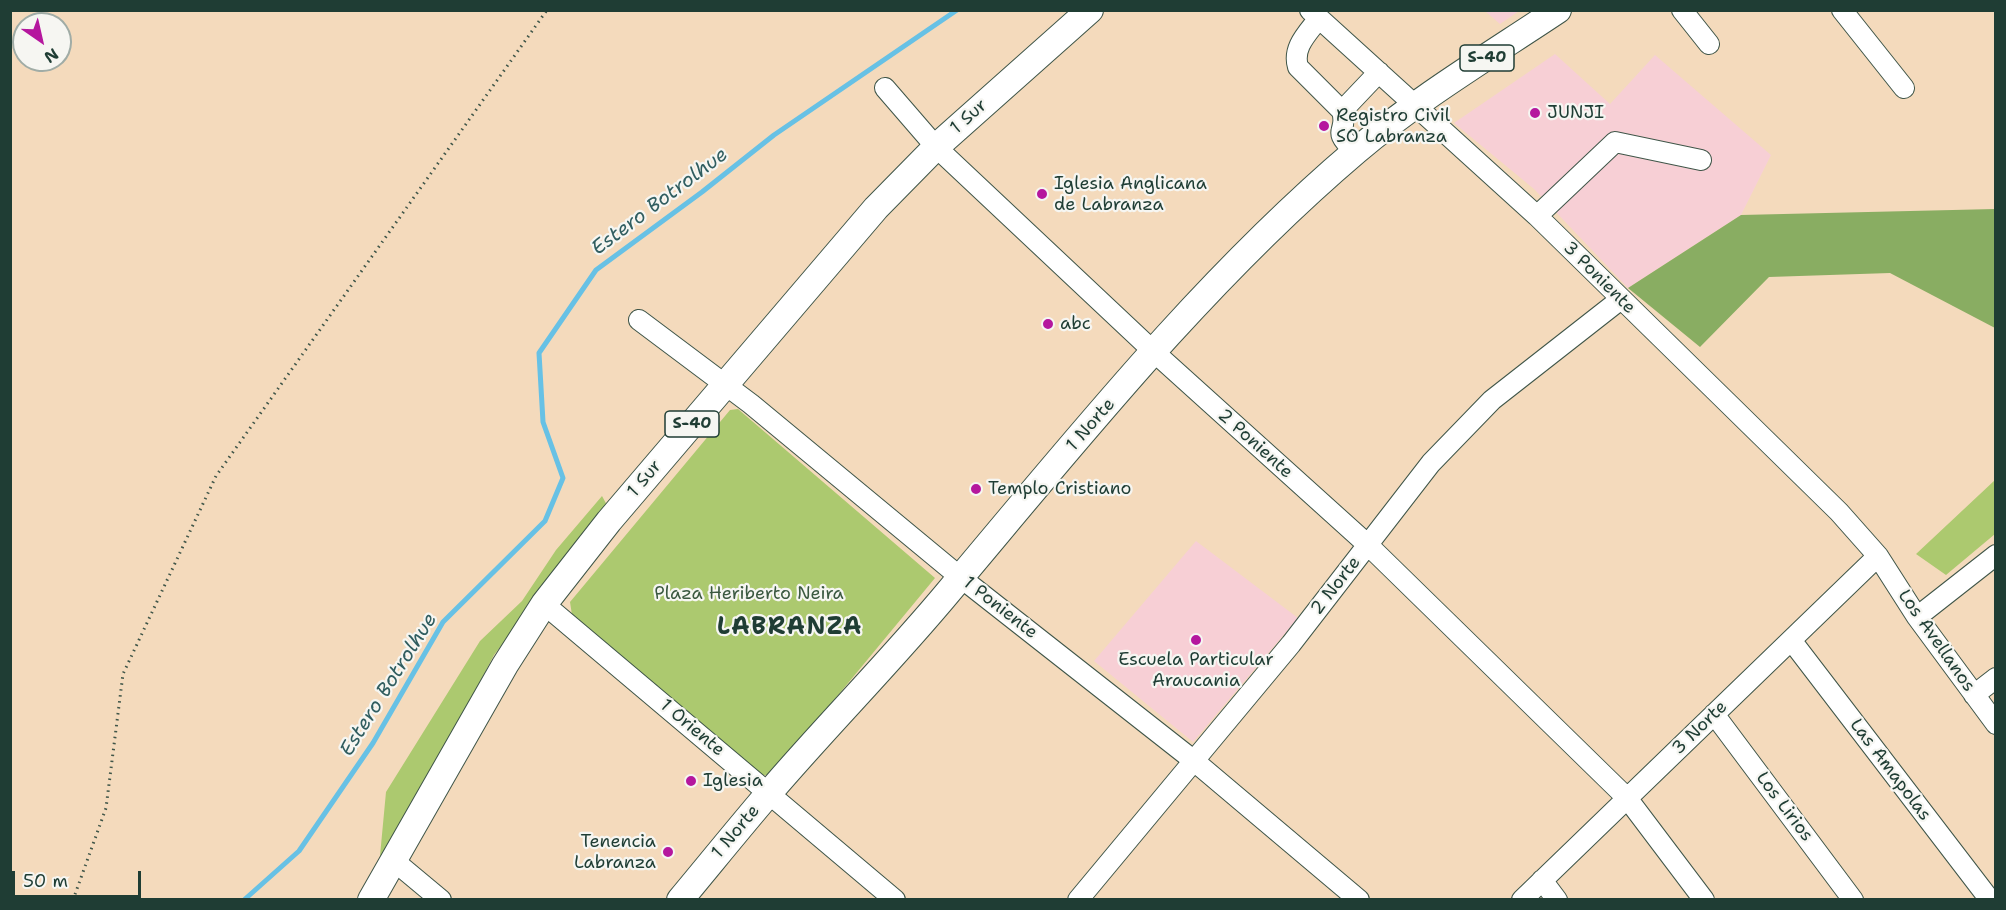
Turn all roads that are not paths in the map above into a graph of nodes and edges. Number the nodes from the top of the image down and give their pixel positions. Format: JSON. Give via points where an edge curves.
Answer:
{"nodes":[{"id":1,"x":1090,"y":10,"type":"edge"},
{"id":2,"x":1558,"y":10,"type":"edge"},
{"id":3,"x":1682,"y":10,"type":"edge"},
{"id":4,"x":1842,"y":10,"type":"edge"},
{"id":5,"x":1315,"y":14,"type":"edge"},
{"id":6,"x":1709,"y":44,"type":"dead end"},
{"id":7,"x":1379,"y":72,"type":"junction"},
{"id":8,"x":885,"y":88,"type":"dead end"},
{"id":9,"x":1904,"y":88,"type":"dead end"},
{"id":10,"x":1415,"y":104,"type":"junction"},
{"id":11,"x":1342,"y":111,"type":"junction"},
{"id":12,"x":936,"y":147,"type":"junction"},
{"id":13,"x":1355,"y":152,"type":"junction"},
{"id":14,"x":1701,"y":160,"type":"dead end"},
{"id":15,"x":1536,"y":216,"type":"junction"},
{"id":16,"x":1621,"y":299,"type":"junction"},
{"id":17,"x":639,"y":320,"type":"dead end"},
{"id":18,"x":1153,"y":351,"type":"junction"},
{"id":19,"x":725,"y":385,"type":"junction"},
{"id":20,"x":1368,"y":545,"type":"junction"},
{"id":21,"x":1995,"y":555,"type":"edge"},
{"id":22,"x":1878,"y":556,"type":"junction"},
{"id":23,"x":960,"y":577,"type":"junction"},
{"id":24,"x":544,"y":604,"type":"junction"},
{"id":25,"x":1917,"y":617,"type":"junction"},
{"id":26,"x":1791,"y":640,"type":"junction"},
{"id":27,"x":1995,"y":678,"type":"edge"},
{"id":28,"x":1974,"y":695,"type":"junction"},
{"id":29,"x":1714,"y":714,"type":"junction"},
{"id":30,"x":1995,"y":724,"type":"edge"},
{"id":31,"x":1193,"y":760,"type":"junction"},
{"id":32,"x":769,"y":793,"type":"junction"},
{"id":33,"x":1627,"y":798,"type":"junction"},
{"id":34,"x":393,"y":860,"type":"junction"},
{"id":35,"x":1542,"y":880,"type":"junction"},
{"id":36,"x":371,"y":900,"type":"edge"},
{"id":37,"x":441,"y":900,"type":"edge"},
{"id":38,"x":680,"y":900,"type":"edge"},
{"id":39,"x":895,"y":900,"type":"edge"},
{"id":40,"x":1078,"y":900,"type":"edge"},
{"id":41,"x":1359,"y":900,"type":"edge"},
{"id":42,"x":1522,"y":900,"type":"edge"},
{"id":43,"x":1557,"y":900,"type":"edge"},
{"id":44,"x":1704,"y":900,"type":"edge"},
{"id":45,"x":1853,"y":900,"type":"edge"},
{"id":46,"x":1990,"y":900,"type":"edge"}],
"edges":[{"from":1,"to":12,"type":"main road","name":"1 Sur","number":"S-40"},
{"from":2,"to":10,"type":"main road","name":"1 Norte","number":"S-40"},
{"from":3,"to":6,"type":"street"},
{"from":4,"to":9,"type":"street"},
{"from":5,"to":7,"type":"street","name":"3 Poniente"},
{"from":5,"to":11,"type":"street","via":[[1299,46],[1296,62]]},
{"from":7,"to":10,"type":"street","name":"3 Poniente"},
{"from":7,"to":11,"type":"street"},
{"from":8,"to":12,"type":"street","name":"2 Poniente"},
{"from":10,"to":13,"type":"main road","name":"1 Norte","number":"S-40"},
{"from":10,"to":15,"type":"street","name":"3 Poniente"},
{"from":11,"to":13,"type":"street","via":[[1339,135]]},
{"from":12,"to":18,"type":"street","name":"2 Poniente"},
{"from":12,"to":19,"type":"main road","name":"1 Sur","number":"S-40","via":[[876,208]]},
{"from":13,"to":18,"type":"main road","name":"1 Norte","number":"S-40","via":[[1254,247]]},
{"from":14,"to":15,"type":"street","via":[[1615,142]]},
{"from":15,"to":16,"type":"street","name":"3 Poniente"},
{"from":16,"to":20,"type":"street","name":"2 Norte","via":[[1492,400],[1431,463]]},
{"from":16,"to":22,"type":"street","name":"3 Poniente","via":[[1839,512]]},
{"from":17,"to":19,"type":"street","name":"1 Poniente"},
{"from":18,"to":20,"type":"street","name":"2 Poniente"},
{"from":18,"to":23,"type":"main road","name":"1 Norte","number":"S-40"},
{"from":19,"to":23,"type":"street","name":"1 Poniente"},
{"from":19,"to":24,"type":"main road","name":"1 Sur","number":"S-40"},
{"from":20,"to":31,"type":"street","name":"2 Norte"},
{"from":20,"to":33,"type":"street","name":"2 Poniente"},
{"from":21,"to":25,"type":"street"},
{"from":22,"to":25,"type":"street","name":"Los Avellanos"},
{"from":22,"to":26,"type":"street","name":"3 Norte"},
{"from":23,"to":31,"type":"street","name":"1 Poniente"},
{"from":23,"to":32,"type":"main road","name":"1 Norte","number":"S-40"},
{"from":24,"to":32,"type":"street","name":"1 Oriente"},
{"from":24,"to":34,"type":"main road","name":"1 Sur","number":"S-40","via":[[486,696]]},
{"from":25,"to":28,"type":"street","name":"Los Avellanos"},
{"from":26,"to":29,"type":"street","name":"3 Norte"},
{"from":26,"to":46,"type":"street","name":"Las Amapolas"},
{"from":27,"to":28,"type":"street"},
{"from":28,"to":30,"type":"street","name":"Los Avellanos"},
{"from":29,"to":33,"type":"street","name":"3 Norte"},
{"from":29,"to":45,"type":"street","name":"Los Lirios"},
{"from":31,"to":40,"type":"street","name":"2 Norte"},
{"from":31,"to":41,"type":"street","name":"1 Poniente"},
{"from":32,"to":38,"type":"main road","name":"1 Norte","number":"S-40"},
{"from":32,"to":39,"type":"street","name":"1 Oriente"},
{"from":33,"to":35,"type":"street","name":"3 Norte"},
{"from":33,"to":44,"type":"street","name":"2 Poniente"},
{"from":34,"to":36,"type":"main road","name":"1 Sur","number":"S-40"},
{"from":34,"to":37,"type":"street"},
{"from":35,"to":42,"type":"street","name":"3 Norte"},
{"from":35,"to":43,"type":"street"}]}
